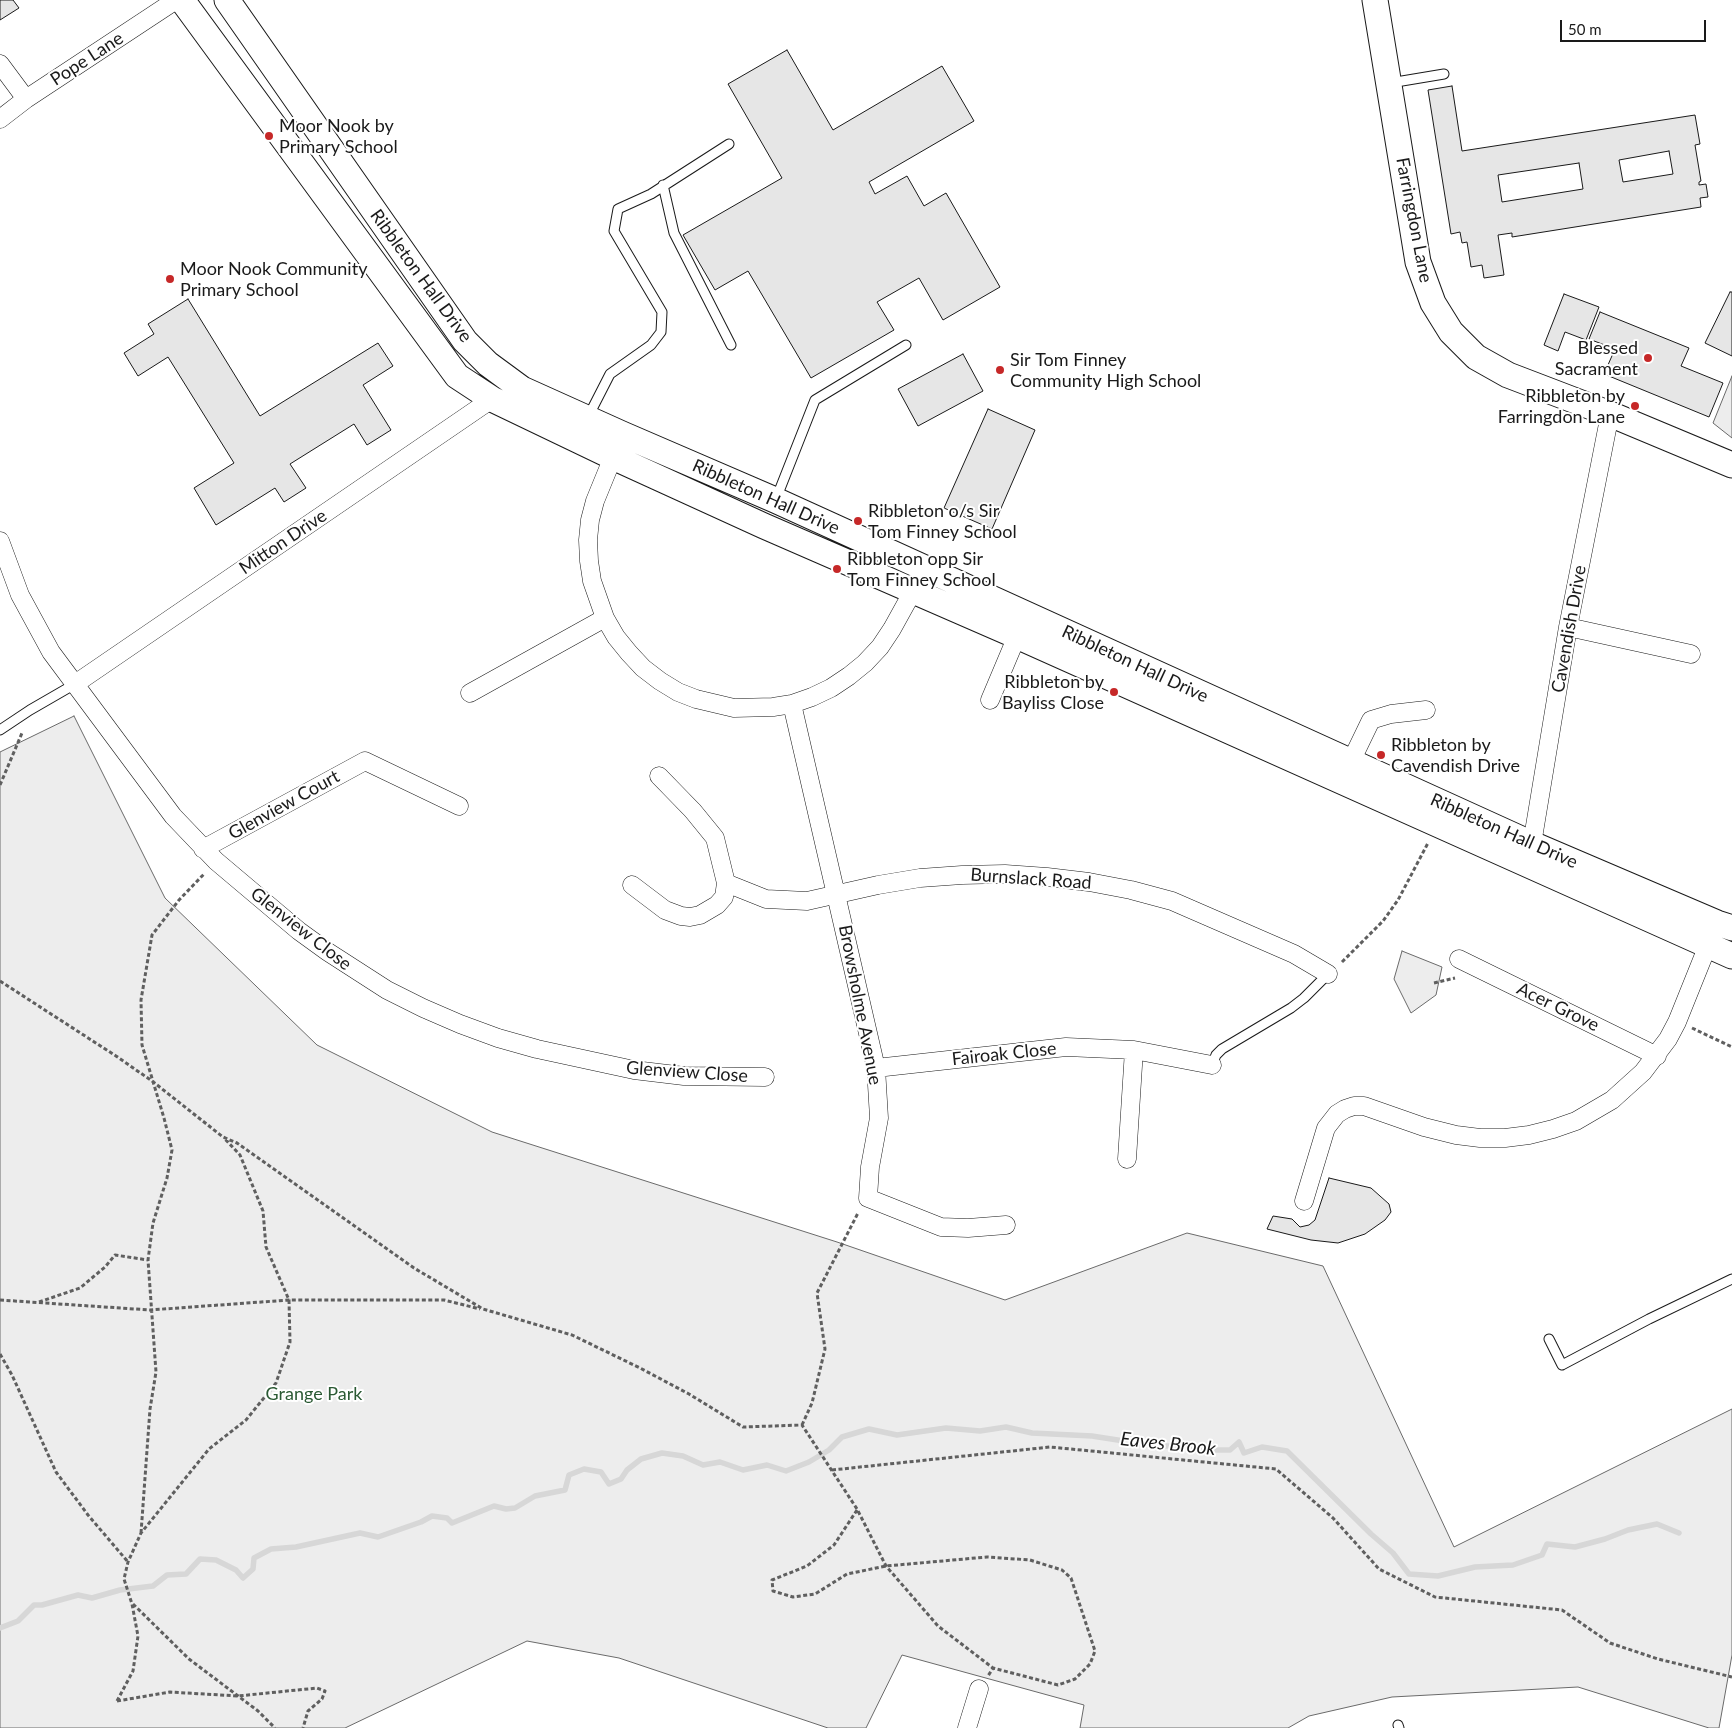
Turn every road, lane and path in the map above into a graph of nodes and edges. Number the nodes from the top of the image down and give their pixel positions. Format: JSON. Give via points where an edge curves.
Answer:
{"nodes":[{"id":1,"x":176,"y":0,"type":"edge"},
{"id":2,"x":182,"y":0,"type":"edge"},
{"id":3,"x":227,"y":0,"type":"edge"},
{"id":4,"x":1375,"y":0,"type":"edge"},
{"id":5,"x":0,"y":64,"type":"edge"},
{"id":6,"x":1444,"y":74,"type":"dead end"},
{"id":7,"x":1389,"y":84,"type":"junction"},
{"id":8,"x":26,"y":99,"type":"junction"},
{"id":9,"x":0,"y":119,"type":"edge"},
{"id":10,"x":729,"y":144,"type":"dead end"},
{"id":11,"x":663,"y":185,"type":"junction"},
{"id":12,"x":730,"y":345,"type":"dead end"},
{"id":13,"x":906,"y":345,"type":"dead end"},
{"id":14,"x":505,"y":376,"type":"junction"},
{"id":15,"x":492,"y":399,"type":"junction"},
{"id":16,"x":1610,"y":414,"type":"junction"},
{"id":17,"x":588,"y":417,"type":"junction"},
{"id":18,"x":622,"y":434,"type":"junction"},
{"id":19,"x":614,"y":457,"type":"junction"},
{"id":20,"x":1732,"y":465,"type":"edge"},
{"id":21,"x":776,"y":500,"type":"junction"},
{"id":22,"x":764,"y":526,"type":"junction"},
{"id":23,"x":0,"y":541,"type":"edge"},
{"id":24,"x":924,"y":567,"type":"junction"},
{"id":25,"x":913,"y":591,"type":"junction"},
{"id":26,"x":605,"y":618,"type":"junction"},
{"id":27,"x":1568,"y":627,"type":"junction"},
{"id":28,"x":1017,"y":636,"type":"junction"},
{"id":29,"x":1691,"y":654,"type":"dead end"},
{"id":30,"x":75,"y":684,"type":"junction"},
{"id":31,"x":470,"y":693,"type":"dead end"},
{"id":32,"x":990,"y":700,"type":"dead end"},
{"id":33,"x":792,"y":704,"type":"junction"},
{"id":34,"x":30,"y":710,"type":"junction"},
{"id":35,"x":1426,"y":710,"type":"dead end"},
{"id":36,"x":0,"y":730,"type":"edge"},
{"id":37,"x":1313,"y":757,"type":"junction"},
{"id":38,"x":1354,"y":764,"type":"junction"},
{"id":39,"x":659,"y":776,"type":"dead end"},
{"id":40,"x":0,"y":785,"type":"edge"},
{"id":41,"x":459,"y":806,"type":"dead end"},
{"id":42,"x":1437,"y":824,"type":"junction"},
{"id":43,"x":1528,"y":853,"type":"junction"},
{"id":44,"x":210,"y":855,"type":"junction"},
{"id":45,"x":726,"y":883,"type":"junction"},
{"id":46,"x":632,"y":885,"type":"dead end"},
{"id":47,"x":837,"y":894,"type":"junction"},
{"id":48,"x":1725,"y":926,"type":"edge"},
{"id":49,"x":1707,"y":946,"type":"junction"},
{"id":50,"x":1732,"y":956,"type":"edge"},
{"id":51,"x":1460,"y":959,"type":"dead end"},
{"id":52,"x":1328,"y":974,"type":"junction"},
{"id":53,"x":0,"y":981,"type":"edge"},
{"id":54,"x":1677,"y":1022,"type":"junction"},
{"id":55,"x":1732,"y":1047,"type":"edge"},
{"id":56,"x":1134,"y":1050,"type":"junction"},
{"id":57,"x":1656,"y":1056,"type":"junction"},
{"id":58,"x":1212,"y":1066,"type":"joint"},
{"id":59,"x":876,"y":1068,"type":"junction"},
{"id":60,"x":765,"y":1077,"type":"dead end"},
{"id":61,"x":152,"y":1081,"type":"junction"},
{"id":62,"x":224,"y":1137,"type":"junction"},
{"id":63,"x":1127,"y":1159,"type":"dead end"},
{"id":64,"x":868,"y":1198,"type":"junction"},
{"id":65,"x":1304,"y":1200,"type":"dead end"},
{"id":66,"x":1006,"y":1225,"type":"dead end"},
{"id":67,"x":148,"y":1260,"type":"junction"},
{"id":68,"x":1732,"y":1279,"type":"edge"},
{"id":69,"x":0,"y":1300,"type":"edge"},
{"id":70,"x":289,"y":1300,"type":"junction"},
{"id":71,"x":37,"y":1302,"type":"junction"},
{"id":72,"x":483,"y":1309,"type":"junction"},
{"id":73,"x":150,"y":1310,"type":"junction"},
{"id":74,"x":1549,"y":1339,"type":"dead end"},
{"id":75,"x":0,"y":1354,"type":"edge"},
{"id":76,"x":802,"y":1425,"type":"junction"},
{"id":77,"x":832,"y":1470,"type":"junction"},
{"id":78,"x":857,"y":1509,"type":"junction"},
{"id":79,"x":141,"y":1533,"type":"junction"},
{"id":80,"x":128,"y":1562,"type":"junction"},
{"id":81,"x":886,"y":1566,"type":"junction"},
{"id":82,"x":132,"y":1604,"type":"junction"},
{"id":83,"x":993,"y":1668,"type":"junction"},
{"id":84,"x":1732,"y":1677,"type":"edge"},
{"id":85,"x":980,"y":1689,"type":"joint"},
{"id":86,"x":238,"y":1696,"type":"junction"},
{"id":87,"x":275,"y":1728,"type":"edge"},
{"id":88,"x":303,"y":1728,"type":"edge"},
{"id":89,"x":966,"y":1728,"type":"edge"}],
"edges":[{"from":1,"to":8,"type":"street","name":"Pope Lane"},
{"from":2,"to":15,"type":"street","name":"Ribbleton Hall Drive","via":[[457,376]]},
{"from":3,"to":14,"type":"street","name":"Ribbleton Hall Drive","via":[[465,340]]},
{"from":4,"to":7,"type":"street","name":"Farringdon Lane"},
{"from":5,"to":8,"type":"street"},
{"from":6,"to":7,"type":"lane"},
{"from":7,"to":16,"type":"street","name":"Farringdon Lane","via":[[1418,262],[1441,318],[1463,344],[1492,366]]},
{"from":8,"to":9,"type":"street","name":"Pope Lane"},
{"from":10,"to":11,"type":"lane"},
{"from":11,"to":12,"type":"lane","via":[[674,233]]},
{"from":11,"to":17,"type":"lane","via":[[618,209],[614,231],[662,312],[661,332],[651,345],[610,374]]},
{"from":13,"to":21,"type":"lane","via":[[815,400]]},
{"from":14,"to":15,"type":"street"},
{"from":14,"to":17,"type":"street","name":"Ribbleton Hall Drive","via":[[522,389]]},
{"from":15,"to":19,"type":"street","name":"Ribbleton Hall Drive"},
{"from":15,"to":30,"type":"street","name":"Mitton Drive"},
{"from":16,"to":20,"type":"street","name":"Farringdon Lane"},
{"from":16,"to":27,"type":"street","name":"Cavendish Drive"},
{"from":17,"to":18,"type":"street","name":"Ribbleton Hall Drive"},
{"from":18,"to":19,"type":"street"},
{"from":18,"to":21,"type":"street","name":"Ribbleton Hall Drive"},
{"from":19,"to":22,"type":"street","name":"Ribbleton Hall Drive"},
{"from":19,"to":26,"type":"street","via":[[595,501],[588,540],[592,580]]},
{"from":21,"to":22,"type":"street"},
{"from":21,"to":24,"type":"street","name":"Ribbleton Hall Drive"},
{"from":22,"to":25,"type":"street","name":"Ribbleton Hall Drive"},
{"from":23,"to":30,"type":"street","name":"Glenview Close","via":[[20,595],[51,652]]},
{"from":24,"to":25,"type":"street"},
{"from":24,"to":37,"type":"street","name":"Ribbleton Hall Drive"},
{"from":25,"to":28,"type":"street","name":"Ribbleton Hall Drive"},
{"from":25,"to":33,"type":"street","via":[[892,629],[865,662],[831,688]]},
{"from":26,"to":31,"type":"street"},
{"from":26,"to":33,"type":"street","via":[[628,653],[643,668],[678,692],[734,708]]},
{"from":27,"to":29,"type":"street"},
{"from":27,"to":43,"type":"street","name":"Cavendish Drive"},
{"from":28,"to":32,"type":"street"},
{"from":28,"to":37,"type":"street","name":"Ribbleton Hall Drive"},
{"from":30,"to":34,"type":"lane"},
{"from":30,"to":44,"type":"street","name":"Glenview Close","via":[[173,816]]},
{"from":33,"to":47,"type":"street","name":"Browsholme Avenue"},
{"from":34,"to":36,"type":"lane"},
{"from":34,"to":40,"type":"path"},
{"from":35,"to":38,"type":"street","via":[[1371,720],[1356,751]]},
{"from":37,"to":38,"type":"street","name":"Ribbleton Hall Drive"},
{"from":37,"to":42,"type":"street","name":"Ribbleton Hall Drive"},
{"from":38,"to":43,"type":"street","name":"Ribbleton Hall Drive"},
{"from":39,"to":45,"type":"street","via":[[693,810],[714,838]]},
{"from":41,"to":44,"type":"street","name":"Glenview Court","via":[[364,761]]},
{"from":42,"to":43,"type":"street","name":"Ribbleton Hall Drive"},
{"from":42,"to":52,"type":"path","via":[[1398,900],[1382,921]]},
{"from":43,"to":48,"type":"street","name":"Ribbleton Hall Drive"},
{"from":43,"to":49,"type":"street","name":"Ribbleton Hall Drive"},
{"from":44,"to":60,"type":"street","name":"Glenview Close","via":[[299,931],[335,957],[387,990],[460,1024],[537,1049],[634,1070],[684,1076]]},
{"from":44,"to":61,"type":"path","via":[[152,935],[141,1000],[142,1045]]},
{"from":45,"to":46,"type":"street","via":[[724,897],[717,905],[690,917],[665,910]]},
{"from":45,"to":47,"type":"street","name":"Burnslack Road","via":[[766,900],[807,901]]},
{"from":47,"to":52,"type":"street","name":"Burnslack Road","via":[[920,878],[962,874],[1022,875],[1089,882],[1172,901],[1294,954]]},
{"from":47,"to":59,"type":"street","name":"Browsholme Avenue"},
{"from":48,"to":49,"type":"street"},
{"from":49,"to":50,"type":"street","name":"Ribbleton Hall Drive"},
{"from":49,"to":54,"type":"street"},
{"from":51,"to":57,"type":"street","name":"Acer Grove"},
{"from":52,"to":58,"type":"lane","via":[[1291,1008],[1222,1049],[1216,1054]]},
{"from":53,"to":61,"type":"path"},
{"from":54,"to":55,"type":"path"},
{"from":54,"to":57,"type":"street"},
{"from":56,"to":58,"type":"street","name":"Fairoak Close"},
{"from":56,"to":59,"type":"street","name":"Fairoak Close","via":[[1066,1047]]},
{"from":56,"to":63,"type":"street"},
{"from":57,"to":65,"type":"street","via":[[1628,1087],[1594,1111],[1576,1121],[1529,1135],[1480,1138],[1456,1135],[1364,1106],[1345,1109],[1326,1128]]},
{"from":59,"to":64,"type":"street","name":"Browsholme Avenue","via":[[879,1118]]},
{"from":61,"to":62,"type":"path"},
{"from":61,"to":67,"type":"path","via":[[172,1150],[153,1223]]},
{"from":62,"to":70,"type":"path","via":[[240,1156],[263,1211],[266,1247]]},
{"from":62,"to":72,"type":"path","via":[[414,1268]]},
{"from":64,"to":66,"type":"street","via":[[941,1227]]},
{"from":64,"to":76,"type":"path","via":[[853,1218],[817,1293],[825,1349],[812,1403]]},
{"from":67,"to":71,"type":"path","via":[[115,1255],[80,1288]]},
{"from":67,"to":73,"type":"path"},
{"from":68,"to":74,"type":"lane","via":[[1562,1365]]},
{"from":69,"to":71,"type":"path"},
{"from":70,"to":72,"type":"path","via":[[444,1300]]},
{"from":70,"to":73,"type":"path"},
{"from":70,"to":79,"type":"path","via":[[290,1342],[276,1383],[246,1420],[209,1449]]},
{"from":71,"to":73,"type":"path"},
{"from":72,"to":76,"type":"path","via":[[572,1335],[689,1394],[744,1427]]},
{"from":73,"to":79,"type":"path","via":[[156,1372],[150,1409]]},
{"from":75,"to":80,"type":"path","via":[[56,1472]]},
{"from":76,"to":77,"type":"path"},
{"from":77,"to":78,"type":"path"},
{"from":77,"to":84,"type":"path","via":[[1050,1446],[1276,1468],[1333,1518],[1379,1568],[1434,1597],[1562,1610],[1610,1643],[1658,1659]]},
{"from":78,"to":81,"type":"path"},
{"from":78,"to":81,"type":"path","via":[[834,1545],[807,1566],[772,1580],[772,1591],[794,1597],[814,1594],[847,1574]]},
{"from":79,"to":80,"type":"path"},
{"from":80,"to":82,"type":"path","via":[[124,1579]]},
{"from":81,"to":83,"type":"path","via":[[938,1626]]},
{"from":81,"to":83,"type":"path","via":[[1010,1558],[1047,1564],[1071,1578],[1095,1651],[1090,1664],[1076,1678],[1058,1685]]},
{"from":82,"to":86,"type":"path","via":[[189,1659]]},
{"from":82,"to":86,"type":"path","via":[[138,1636],[132,1671],[117,1701],[170,1692]]},
{"from":83,"to":85,"type":"path"},
{"from":85,"to":89,"type":"street"},
{"from":86,"to":87,"type":"path"},
{"from":86,"to":88,"type":"path","via":[[317,1688],[325,1691],[322,1699],[308,1711]]}]}
